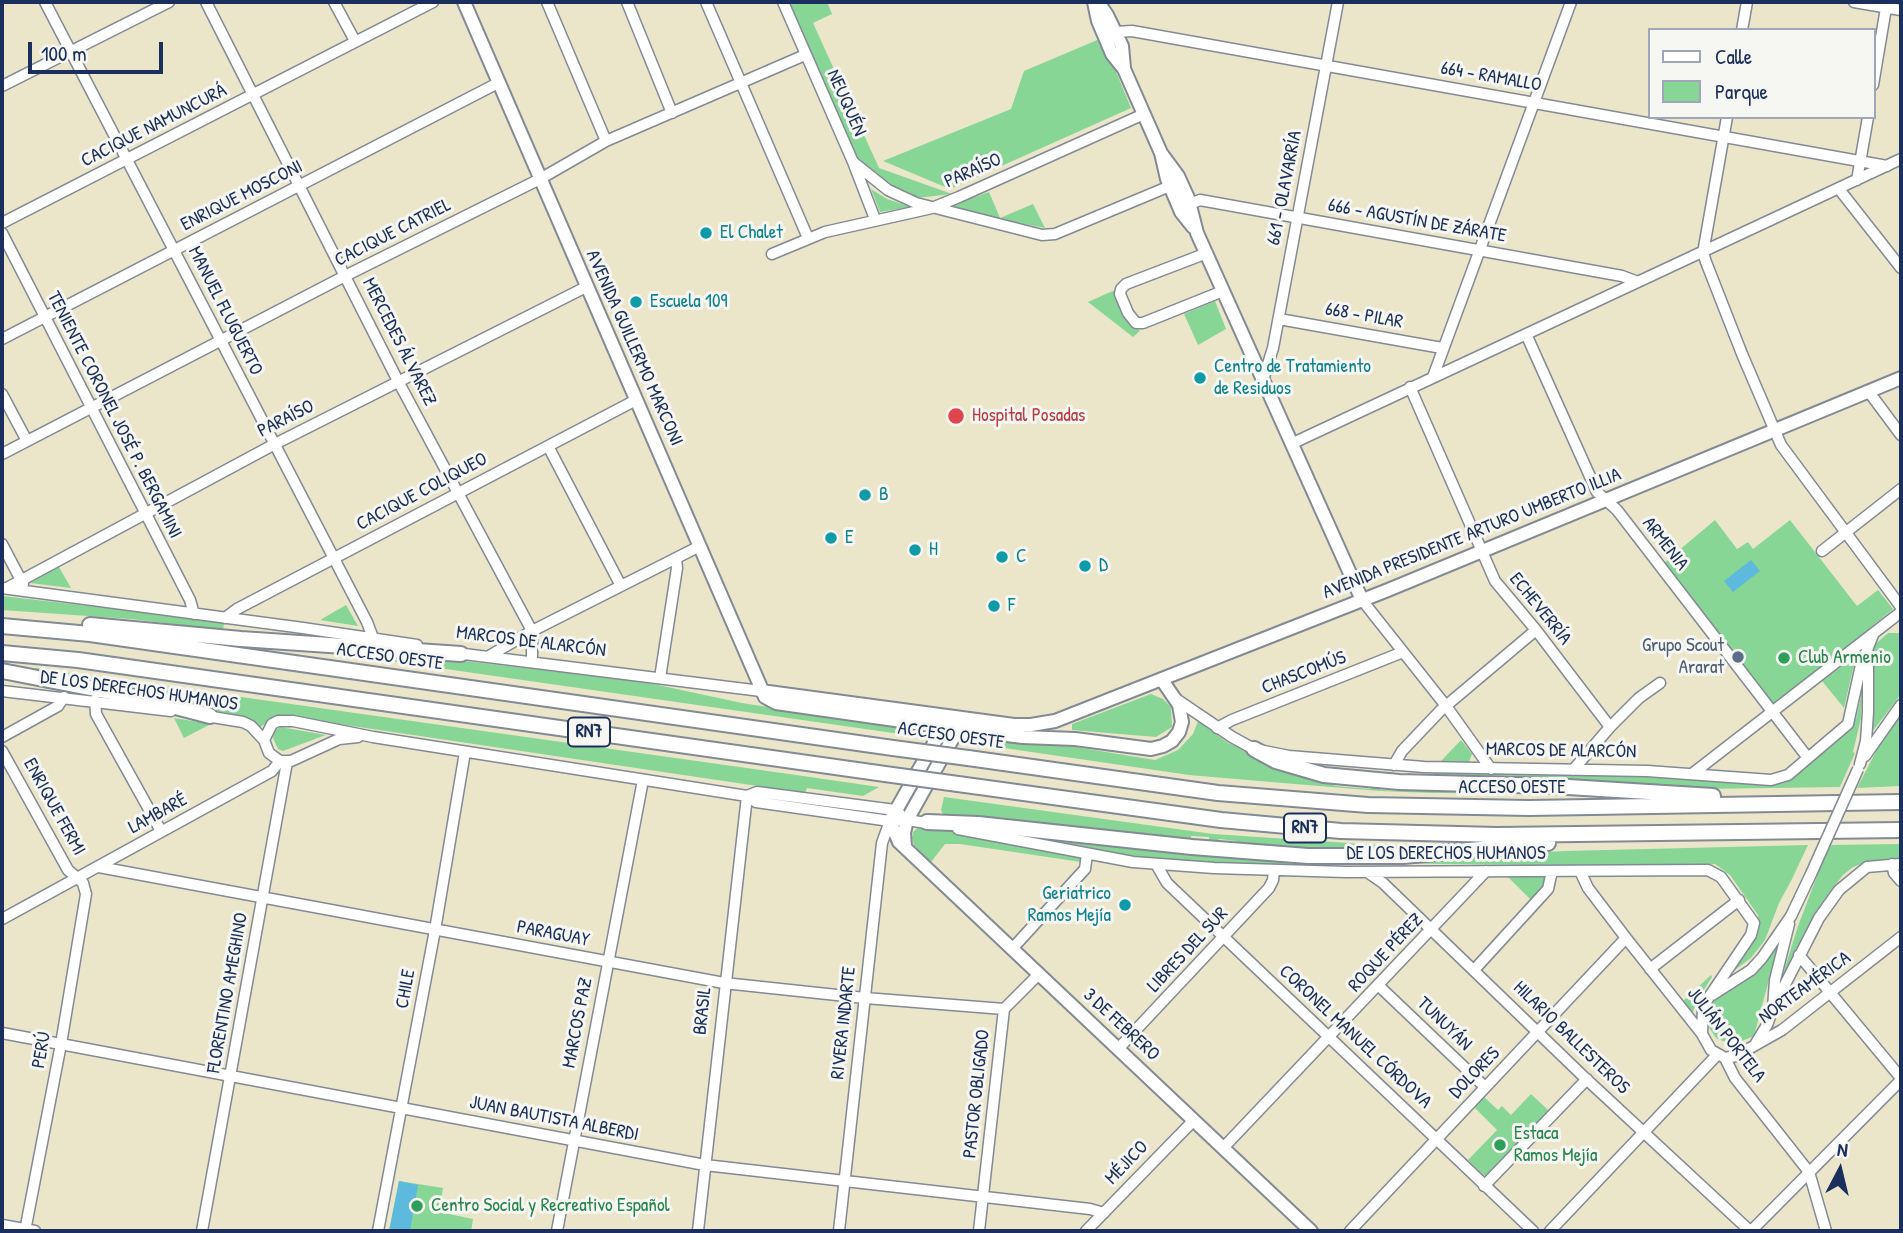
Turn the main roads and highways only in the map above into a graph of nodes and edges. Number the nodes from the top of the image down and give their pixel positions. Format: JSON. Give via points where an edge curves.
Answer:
{"nodes":[{"id":1,"x":464,"y":2,"type":"edge"},
{"id":2,"x":1096,"y":2,"type":"edge"},
{"id":3,"x":1124,"y":69,"type":"junction"},
{"id":4,"x":1161,"y":153,"type":"junction"},
{"id":5,"x":1197,"y":233,"type":"junction"},
{"id":6,"x":1901,"y":378,"type":"edge"},
{"id":7,"x":1362,"y":600,"type":"junction"},
{"id":8,"x":2,"y":625,"type":"edge"},
{"id":9,"x":2,"y":653,"type":"edge"},
{"id":10,"x":461,"y":654,"type":"road end"},
{"id":11,"x":2,"y":671,"type":"edge"},
{"id":12,"x":1161,"y":680,"type":"junction"},
{"id":13,"x":761,"y":691,"type":"junction"},
{"id":14,"x":776,"y":704,"type":"joint"},
{"id":15,"x":210,"y":716,"type":"road end"},
{"id":16,"x":1055,"y":721,"type":"joint"},
{"id":17,"x":952,"y":723,"type":"junction"},
{"id":18,"x":1254,"y":749,"type":"road end"},
{"id":19,"x":1901,"y":802,"type":"edge"},
{"id":20,"x":1822,"y":803,"type":"junction"},
{"id":21,"x":926,"y":822,"type":"road end"},
{"id":22,"x":1901,"y":830,"type":"edge"},
{"id":23,"x":1654,"y":833,"type":"junction"},
{"id":24,"x":905,"y":848,"type":"junction"},
{"id":25,"x":1307,"y":1230,"type":"edge"}],
"edges":[{"from":1,"to":13,"type":"main road","name":"AVENIDA GUILLERMO MARCONI"},
{"from":2,"to":3,"type":"main road","via":[[1098,21]]},
{"from":2,"to":3,"type":"main road","via":[[1122,46]]},
{"from":3,"to":4,"type":"main road"},
{"from":4,"to":5,"type":"main road","via":[[1181,212]]},
{"from":4,"to":5,"type":"main road","via":[[1178,176]]},
{"from":5,"to":7,"type":"main road"},
{"from":6,"to":7,"type":"main road","name":"AVENIDA PRESIDENTE ARTURO UMBERTO ILLIA"},
{"from":7,"to":12,"type":"main road","name":"AVENIDA PRESIDENTE ARTURO UMBERTO ILLIA"},
{"from":8,"to":10,"type":"highway","via":[[89,625]]},
{"from":8,"to":20,"type":"highway","name":"ACCESO OESTE","number":"RN7","bridge":true,"via":[[1219,793],[1368,805],[1529,808]]},
{"from":9,"to":23,"type":"highway","number":"RN7","bridge":true,"via":[[1221,820],[1341,831]]},
{"from":11,"to":15,"type":"highway"},
{"from":12,"to":16,"type":"main road","name":"AVENIDA PRESIDENTE ARTURO UMBERTO ILLIA"},
{"from":12,"to":17,"type":"main road","name":"MARCOS DE ALARCÓN","via":[[1182,715],[1179,732],[1169,743],[1154,748],[1023,737]]},
{"from":13,"to":14,"type":"main road","name":"AVENIDA GUILLERMO MARCONI"},
{"from":13,"to":17,"type":"main road","name":"MARCOS DE ALARCÓN"},
{"from":14,"to":17,"type":"main road","name":"MARCOS DE ALARCÓN"},
{"from":16,"to":17,"type":"main road","name":"MARCOS DE ALARCÓN","via":[[1022,726]]},
{"from":17,"to":24,"type":"main road","via":[[907,820]]},
{"from":17,"to":24,"type":"main road","name":"3 DE FEBRERO","via":[[892,815],[895,836]]},
{"from":18,"to":20,"type":"highway","via":[[1276,761],[1324,775]]},
{"from":19,"to":20,"type":"highway","name":"ACCESO OESTE","number":"RN7"},
{"from":21,"to":23,"type":"highway","via":[[1345,857]]},
{"from":22,"to":23,"type":"highway","number":"RN7"},
{"from":24,"to":25,"type":"main road","name":"3 DE FEBRERO"}]}
